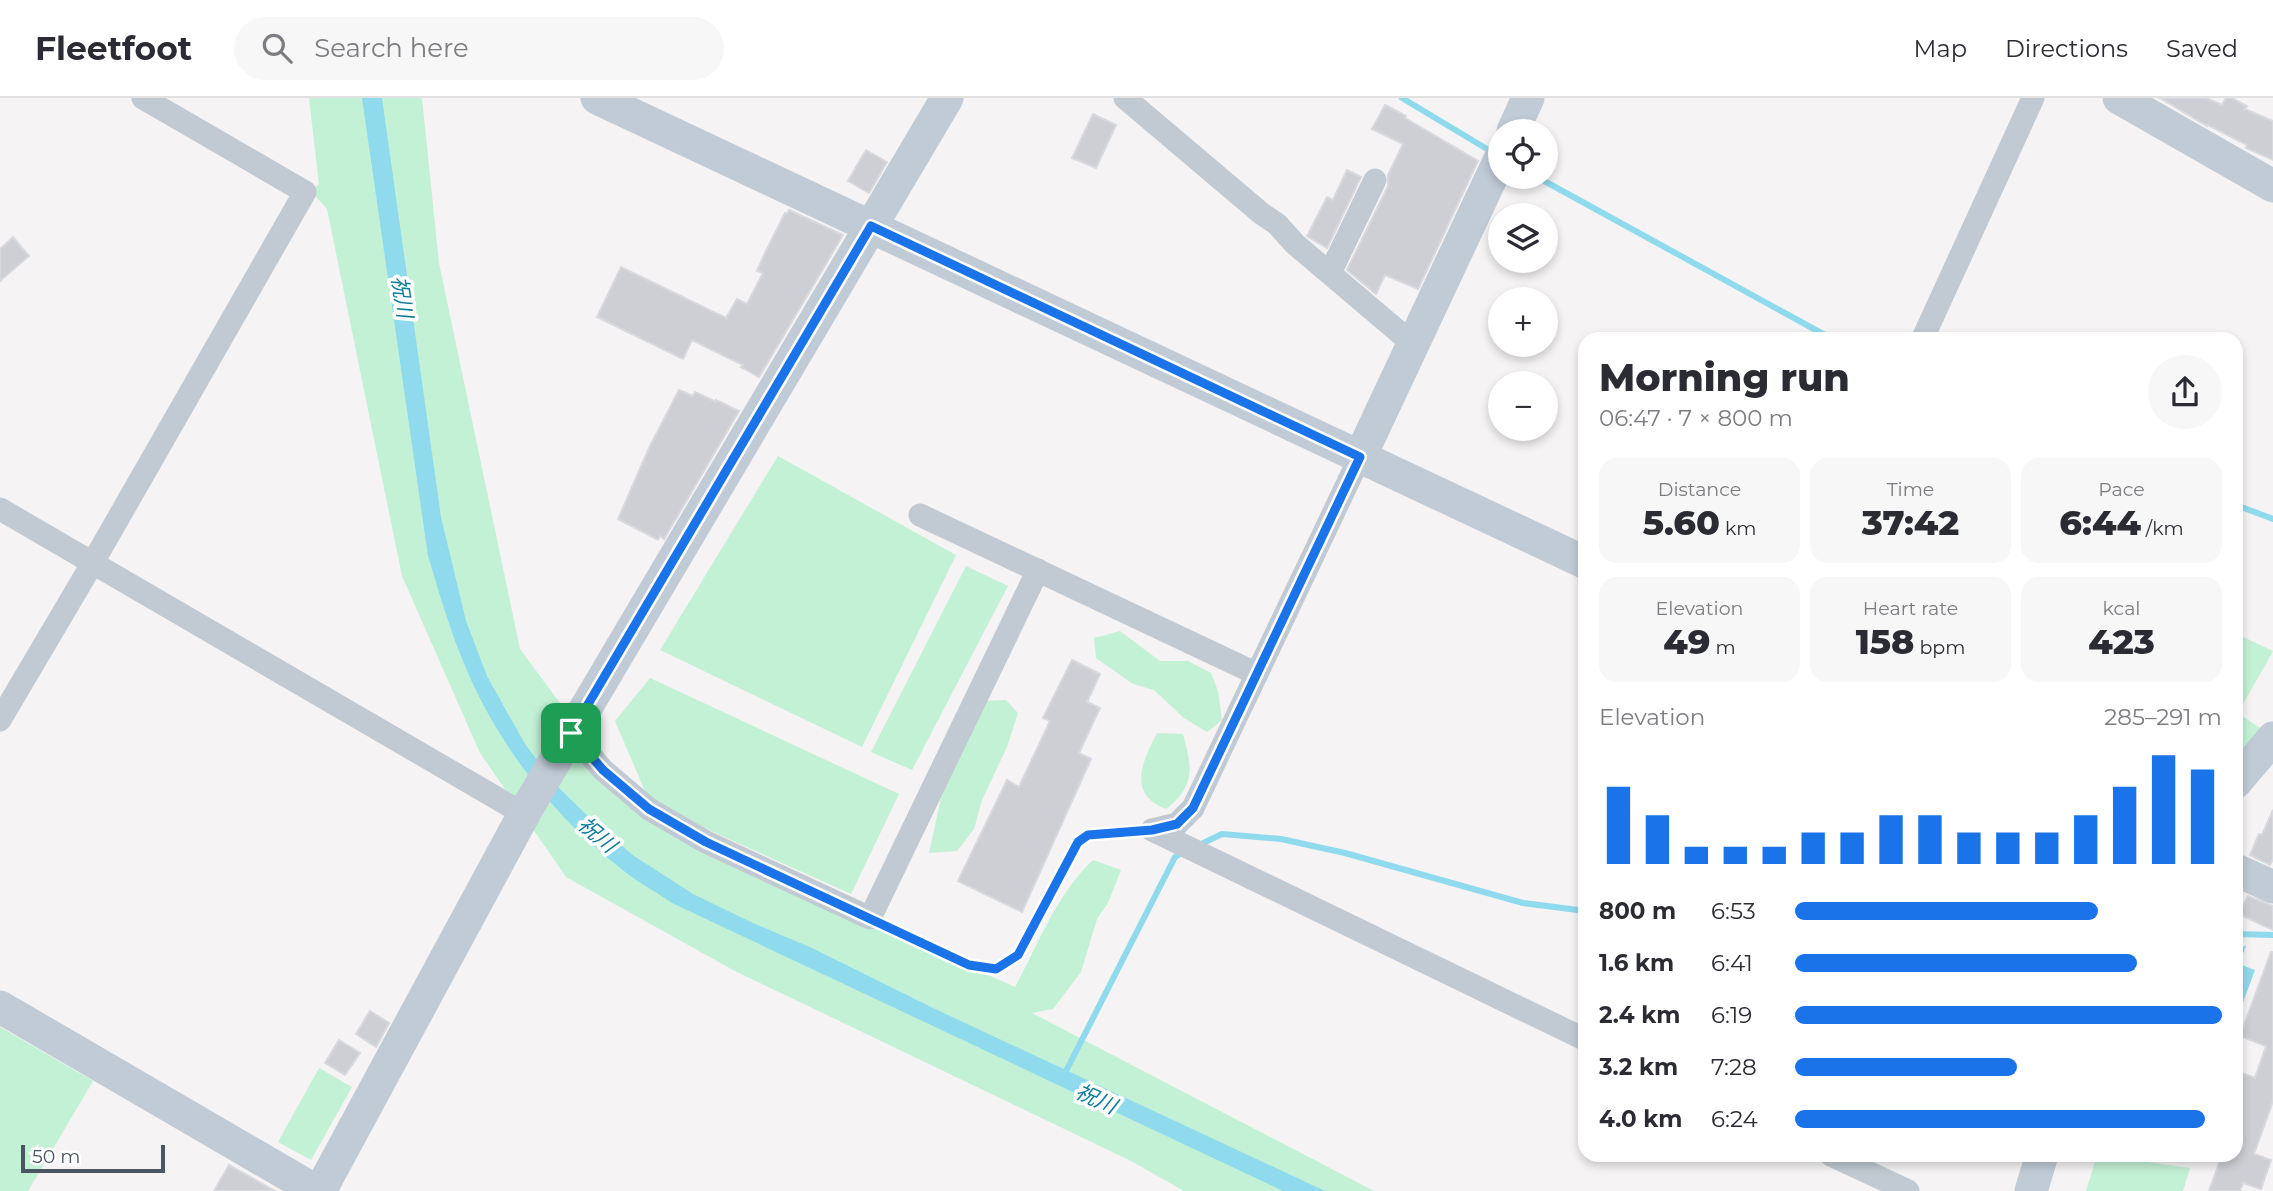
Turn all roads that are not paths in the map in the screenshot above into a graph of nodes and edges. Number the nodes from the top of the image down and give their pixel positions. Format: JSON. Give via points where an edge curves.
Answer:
{"nodes":[{"id":1,"x":143,"y":98,"type":"edge"},
{"id":2,"x":597,"y":98,"type":"edge"},
{"id":3,"x":947,"y":98,"type":"edge"},
{"id":4,"x":1125,"y":98,"type":"edge"},
{"id":5,"x":1528,"y":98,"type":"edge"},
{"id":6,"x":2033,"y":98,"type":"edge"},
{"id":7,"x":2119,"y":98,"type":"edge"},
{"id":8,"x":1518,"y":119,"type":"edge"},
{"id":9,"x":1375,"y":180,"type":"dead end"},
{"id":10,"x":1488,"y":185,"type":"edge"},
{"id":11,"x":2273,"y":186,"type":"edge"},
{"id":12,"x":871,"y":226,"type":"junction"},
{"id":13,"x":1330,"y":274,"type":"junction"},
{"id":14,"x":1926,"y":332,"type":"edge"},
{"id":15,"x":1413,"y":344,"type":"junction"},
{"id":16,"x":1360,"y":457,"type":"junction"},
{"id":17,"x":0,"y":509,"type":"edge"},
{"id":18,"x":920,"y":515,"type":"dead end"},
{"id":19,"x":1578,"y":559,"type":"edge"},
{"id":20,"x":92,"y":564,"type":"junction"},
{"id":21,"x":1038,"y":570,"type":"junction"},
{"id":22,"x":1257,"y":674,"type":"junction"},
{"id":23,"x":0,"y":720,"type":"edge"},
{"id":24,"x":2273,"y":738,"type":"edge"},
{"id":25,"x":565,"y":742,"type":"junction"},
{"id":26,"x":2243,"y":774,"type":"edge"},
{"id":27,"x":524,"y":814,"type":"junction"},
{"id":28,"x":1152,"y":830,"type":"junction"},
{"id":29,"x":2243,"y":873,"type":"edge"},
{"id":30,"x":2273,"y":887,"type":"edge"},
{"id":31,"x":870,"y":918,"type":"junction"},
{"id":32,"x":0,"y":1007,"type":"edge"},
{"id":33,"x":1578,"y":1036,"type":"edge"},
{"id":34,"x":1845,"y":1162,"type":"edge"},
{"id":35,"x":2040,"y":1162,"type":"edge"},
{"id":36,"x":1901,"y":1190,"type":"edge"},
{"id":37,"x":318,"y":1191,"type":"edge"},
{"id":38,"x":2031,"y":1191,"type":"edge"}],
"edges":[{"from":1,"to":20,"type":"street","via":[[305,192]]},
{"from":2,"to":12,"type":"street"},
{"from":3,"to":12,"type":"street"},
{"from":4,"to":13,"type":"street"},
{"from":5,"to":8,"type":"street"},
{"from":6,"to":14,"type":"street"},
{"from":7,"to":11,"type":"street"},
{"from":9,"to":13,"type":"street"},
{"from":10,"to":15,"type":"street"},
{"from":12,"to":16,"type":"street"},
{"from":12,"to":25,"type":"street"},
{"from":13,"to":15,"type":"street"},
{"from":15,"to":16,"type":"street"},
{"from":16,"to":19,"type":"street"},
{"from":16,"to":22,"type":"street"},
{"from":17,"to":20,"type":"street"},
{"from":18,"to":21,"type":"street"},
{"from":20,"to":23,"type":"street"},
{"from":20,"to":27,"type":"street"},
{"from":21,"to":22,"type":"street"},
{"from":21,"to":31,"type":"street"},
{"from":22,"to":28,"type":"street","via":[[1193,808],[1177,824]]},
{"from":24,"to":26,"type":"street"},
{"from":25,"to":27,"type":"street"},
{"from":25,"to":31,"type":"street","via":[[649,809],[706,842]]},
{"from":27,"to":37,"type":"street"},
{"from":28,"to":31,"type":"lane","via":[[1088,835],[1078,842],[1018,955],[996,969],[969,965]]},
{"from":28,"to":33,"type":"street"},
{"from":29,"to":30,"type":"street"},
{"from":32,"to":37,"type":"street"},
{"from":34,"to":36,"type":"street"},
{"from":35,"to":38,"type":"street"}]}
